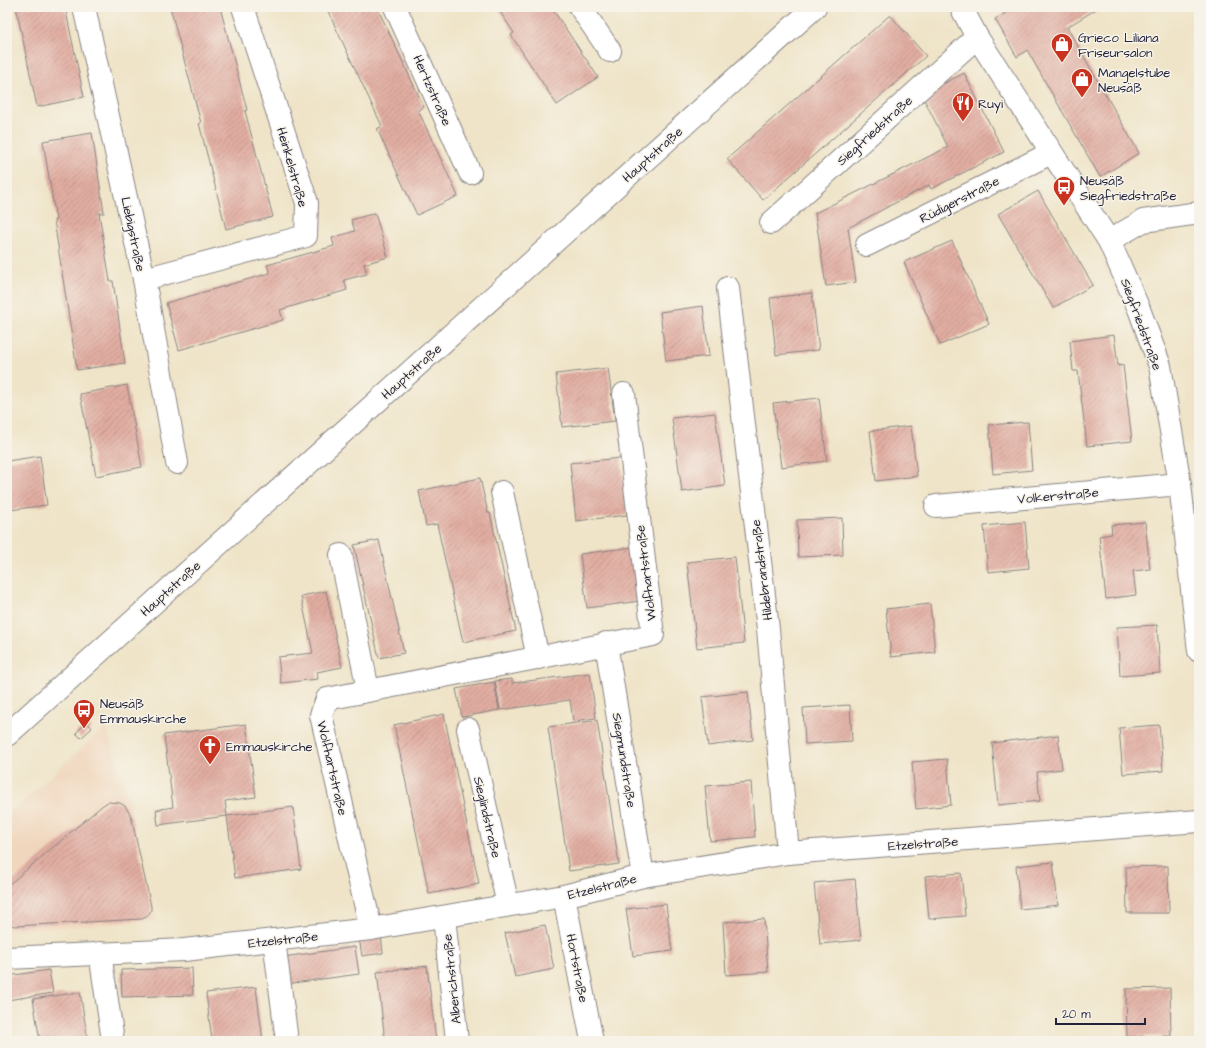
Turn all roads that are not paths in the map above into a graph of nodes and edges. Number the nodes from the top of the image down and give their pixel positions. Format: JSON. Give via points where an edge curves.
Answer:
{"nodes":[{"id":1,"x":84,"y":7,"type":"edge"},
{"id":2,"x":243,"y":7,"type":"edge"},
{"id":3,"x":395,"y":7,"type":"edge"},
{"id":4,"x":580,"y":7,"type":"edge"},
{"id":5,"x":815,"y":7,"type":"edge"},
{"id":6,"x":961,"y":7,"type":"edge"},
{"id":7,"x":977,"y":37,"type":"junction"},
{"id":8,"x":610,"y":51,"type":"dead end"},
{"id":9,"x":1051,"y":153,"type":"junction"},
{"id":10,"x":470,"y":173,"type":"dead end"},
{"id":11,"x":1199,"y":213,"type":"edge"},
{"id":12,"x":771,"y":223,"type":"dead end"},
{"id":13,"x":1109,"y":241,"type":"junction"},
{"id":14,"x":867,"y":245,"type":"dead end"},
{"id":15,"x":144,"y":279,"type":"junction"},
{"id":16,"x":728,"y":288,"type":"dead end"},
{"id":17,"x":624,"y":394,"type":"dead end"},
{"id":18,"x":177,"y":463,"type":"dead end"},
{"id":19,"x":1180,"y":484,"type":"junction"},
{"id":20,"x":502,"y":492,"type":"dead end"},
{"id":21,"x":936,"y":506,"type":"dead end"},
{"id":22,"x":341,"y":555,"type":"dead end"},
{"id":23,"x":606,"y":643,"type":"junction"},
{"id":24,"x":1199,"y":651,"type":"edge"},
{"id":25,"x":538,"y":658,"type":"junction"},
{"id":26,"x":368,"y":690,"type":"junction"},
{"id":27,"x":468,"y":729,"type":"dead end"},
{"id":28,"x":7,"y":735,"type":"edge"},
{"id":29,"x":1199,"y":821,"type":"edge"},
{"id":30,"x":788,"y":853,"type":"junction"},
{"id":31,"x":643,"y":876,"type":"junction"},
{"id":32,"x":564,"y":896,"type":"junction"},
{"id":33,"x":508,"y":905,"type":"junction"},
{"id":34,"x":444,"y":917,"type":"junction"},
{"id":35,"x":371,"y":929,"type":"junction"},
{"id":36,"x":274,"y":940,"type":"junction"},
{"id":37,"x":100,"y":953,"type":"junction"},
{"id":38,"x":7,"y":958,"type":"edge"},
{"id":39,"x":113,"y":1041,"type":"edge"},
{"id":40,"x":287,"y":1041,"type":"edge"},
{"id":41,"x":457,"y":1041,"type":"edge"},
{"id":42,"x":592,"y":1041,"type":"edge"}],
"edges":[{"from":1,"to":15,"type":"street","name":"Liebigstraße"},
{"from":2,"to":15,"type":"street","name":"Heinkelstraße","via":[[307,203],[306,236]]},
{"from":3,"to":10,"type":"street","name":"Hertzstraße"},
{"from":4,"to":8,"type":"street"},
{"from":5,"to":28,"type":"street","name":"Hauptstraße"},
{"from":6,"to":7,"type":"street","name":"Siegfriedstraße"},
{"from":7,"to":9,"type":"street","name":"Siegfriedstraße"},
{"from":7,"to":12,"type":"street","name":"Siegfriedstraße"},
{"from":9,"to":13,"type":"street","name":"Siegfriedstraße"},
{"from":9,"to":14,"type":"street","name":"Rüdigerstraße"},
{"from":11,"to":13,"type":"street","via":[[1143,222]]},
{"from":13,"to":19,"type":"street","name":"Siegfriedstraße","via":[[1139,309],[1160,366]]},
{"from":15,"to":18,"type":"street","name":"Liebigstraße"},
{"from":16,"to":30,"type":"street","name":"Hildebrandstraße","via":[[768,628]]},
{"from":17,"to":23,"type":"street","name":"Wolfhartstraße","via":[[653,635]]},
{"from":19,"to":21,"type":"street","name":"Volkerstraße"},
{"from":19,"to":24,"type":"street","name":"Siegfriedstraße"},
{"from":20,"to":25,"type":"street"},
{"from":22,"to":26,"type":"street"},
{"from":23,"to":25,"type":"street","name":"Wolfhartstraße"},
{"from":23,"to":31,"type":"street","name":"Siegmundstraße"},
{"from":25,"to":26,"type":"street","name":"Wolfhartstraße"},
{"from":26,"to":35,"type":"street","name":"Wolfhartstraße","via":[[327,699],[321,715]]},
{"from":27,"to":33,"type":"street","name":"Sieglindstraße"},
{"from":29,"to":30,"type":"street","name":"Etzelstraße"},
{"from":30,"to":31,"type":"street","name":"Etzelstraße"},
{"from":31,"to":32,"type":"street","name":"Etzelstraße"},
{"from":32,"to":33,"type":"street","name":"Etzelstraße"},
{"from":32,"to":42,"type":"street","name":"Hortstraße"},
{"from":33,"to":34,"type":"street","name":"Etzelstraße"},
{"from":34,"to":35,"type":"street","name":"Etzelstraße"},
{"from":34,"to":41,"type":"street","name":"Alberichstraße"},
{"from":35,"to":36,"type":"street","name":"Etzelstraße"},
{"from":36,"to":37,"type":"street","name":"Etzelstraße","via":[[170,951]]},
{"from":36,"to":40,"type":"street"},
{"from":37,"to":38,"type":"street","name":"Etzelstraße"},
{"from":37,"to":39,"type":"street"}]}
